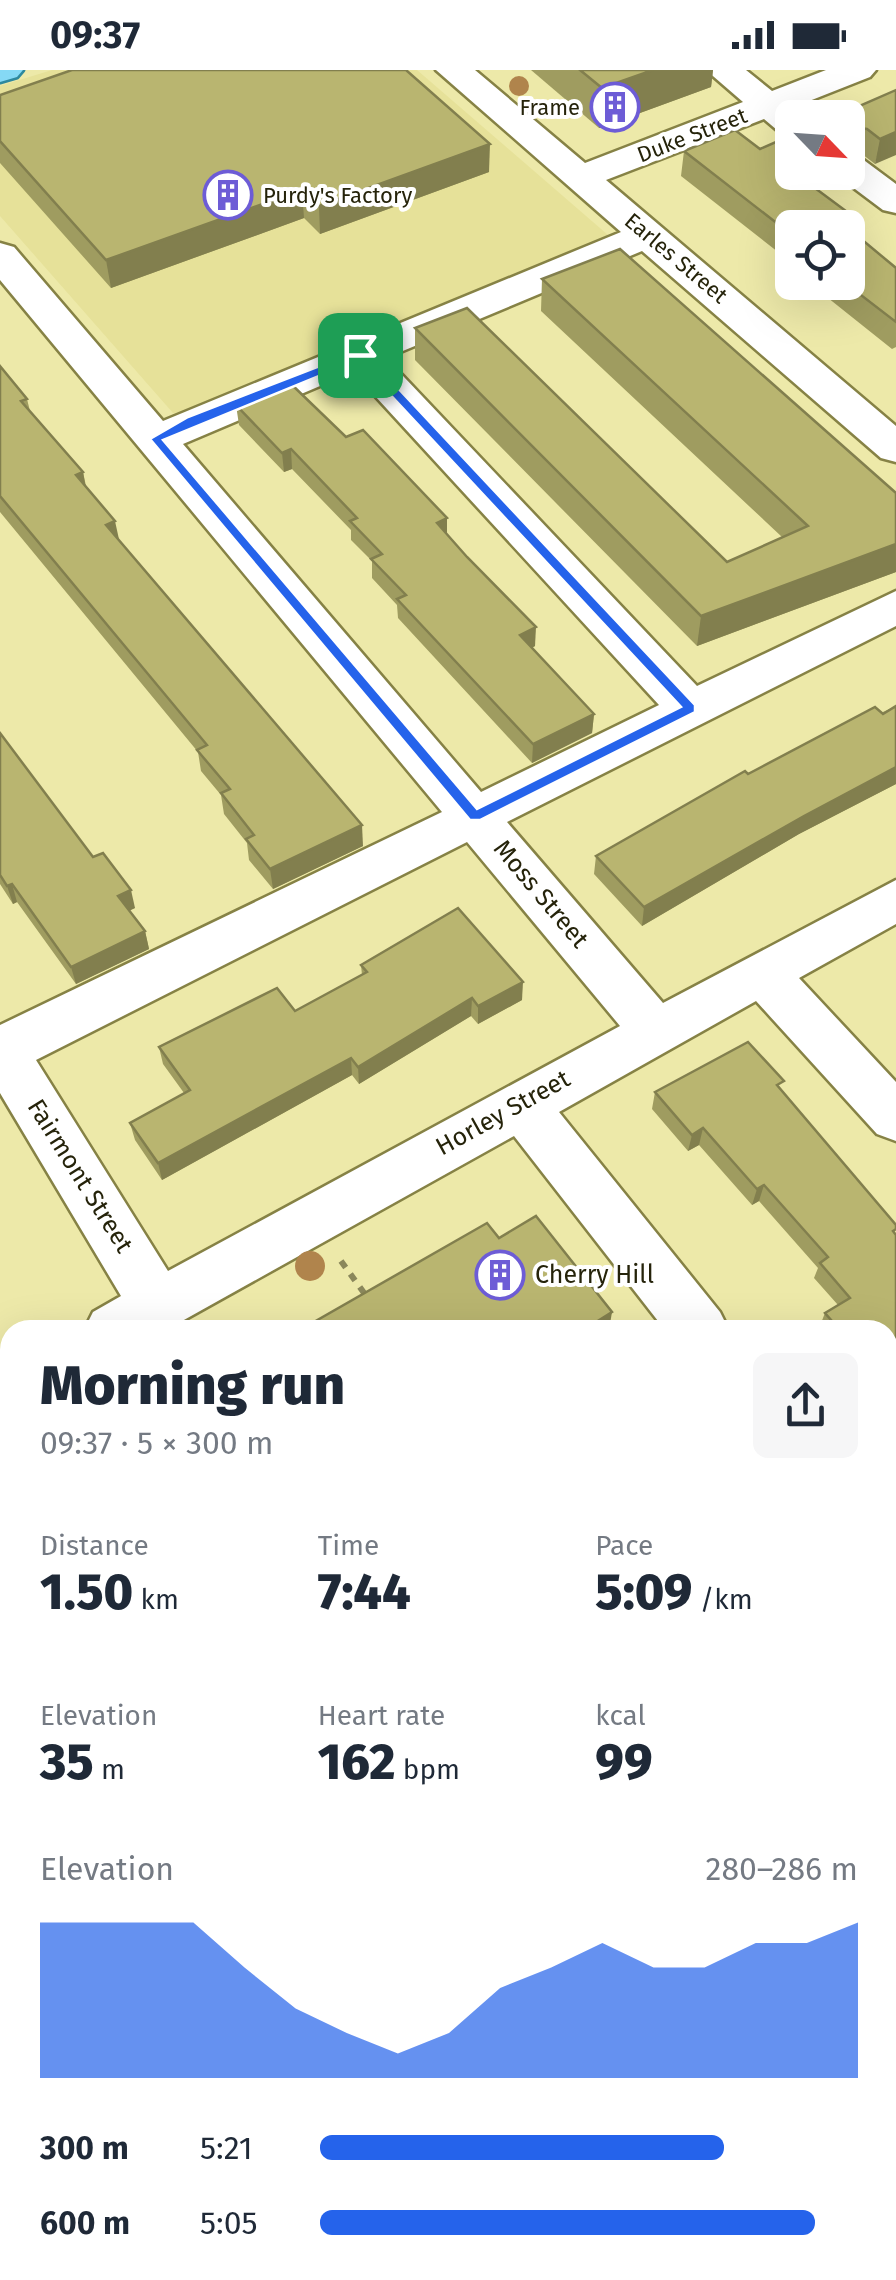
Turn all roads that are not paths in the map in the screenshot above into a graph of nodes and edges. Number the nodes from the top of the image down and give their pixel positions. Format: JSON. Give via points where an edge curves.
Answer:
{"nodes":[{"id":1,"x":454,"y":70,"type":"edge"},
{"id":2,"x":724,"y":70,"type":"edge"},
{"id":3,"x":858,"y":70,"type":"edge"},
{"id":4,"x":805,"y":100,"type":"edge"},
{"id":5,"x":775,"y":110,"type":"edge"},
{"id":6,"x":775,"y":116,"type":"edge"},
{"id":7,"x":581,"y":177,"type":"junction"},
{"id":8,"x":865,"y":179,"type":"edge"},
{"id":9,"x":896,"y":202,"type":"edge"},
{"id":10,"x":650,"y":234,"type":"junction"},
{"id":11,"x":0,"y":255,"type":"edge"},
{"id":12,"x":360,"y":355,"type":"junction"},
{"id":13,"x":896,"y":396,"type":"edge"},
{"id":14,"x":856,"y":414,"type":"junction"},
{"id":15,"x":156,"y":439,"type":"junction"},
{"id":16,"x":896,"y":448,"type":"edge"},
{"id":17,"x":896,"y":607,"type":"edge"},
{"id":18,"x":690,"y":708,"type":"junction"},
{"id":19,"x":475,"y":816,"type":"junction"},
{"id":20,"x":896,"y":900,"type":"edge"},
{"id":21,"x":762,"y":972,"type":"junction"},
{"id":22,"x":654,"y":1030,"type":"junction"},
{"id":23,"x":2,"y":1049,"type":"edge"},
{"id":24,"x":520,"y":1103,"type":"junction"},
{"id":25,"x":896,"y":1118,"type":"edge"},
{"id":26,"x":135,"y":1318,"type":"edge"},
{"id":27,"x":692,"y":1320,"type":"edge"}],
"edges":[{"from":1,"to":7,"type":"street","name":"Earles Street"},
{"from":2,"to":5,"type":"street"},
{"from":3,"to":4,"type":"street","name":"Duke Street"},
{"from":6,"to":7,"type":"street","name":"Duke Street"},
{"from":7,"to":10,"type":"street","name":"Earles Street"},
{"from":8,"to":9,"type":"street"},
{"from":10,"to":12,"type":"street"},
{"from":10,"to":14,"type":"street","name":"Earles Street"},
{"from":11,"to":15,"type":"street","name":"Moss Street"},
{"from":12,"to":15,"type":"street"},
{"from":12,"to":18,"type":"street"},
{"from":13,"to":14,"type":"street"},
{"from":14,"to":16,"type":"street","name":"Earles Street"},
{"from":15,"to":19,"type":"street","name":"Moss Street"},
{"from":17,"to":18,"type":"street"},
{"from":18,"to":19,"type":"street"},
{"from":19,"to":22,"type":"street","name":"Moss Street"},
{"from":19,"to":23,"type":"street"},
{"from":20,"to":21,"type":"street","name":"Horley Street"},
{"from":21,"to":22,"type":"street","name":"Horley Street"},
{"from":21,"to":25,"type":"street"},
{"from":22,"to":24,"type":"street","name":"Horley Street"},
{"from":23,"to":26,"type":"street","name":"Fairmont Street"},
{"from":24,"to":26,"type":"street","name":"Horley Street"},
{"from":24,"to":27,"type":"street"}]}
